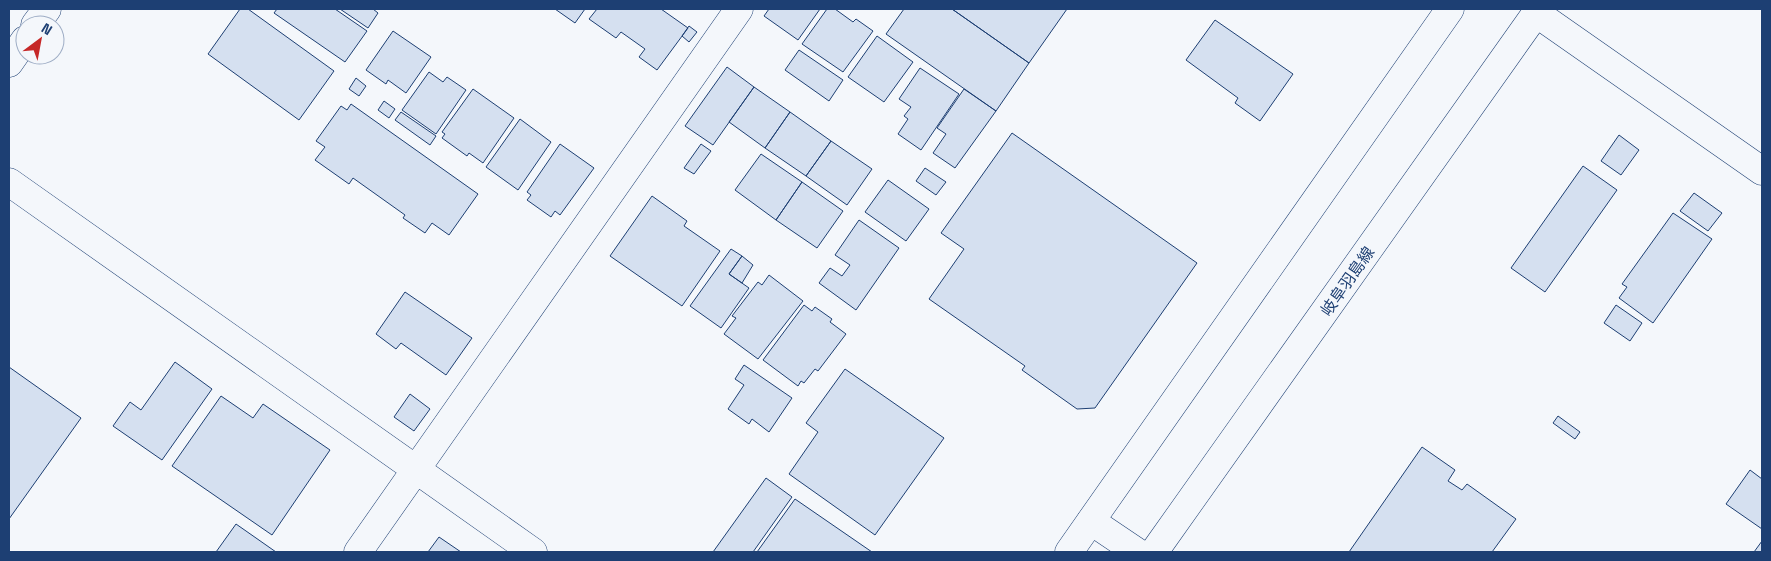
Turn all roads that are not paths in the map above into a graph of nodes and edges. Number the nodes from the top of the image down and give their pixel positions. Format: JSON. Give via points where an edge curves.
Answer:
{"nodes":[{"id":1,"x":739,"y":9,"type":"edge"},
{"id":2,"x":1450,"y":9,"type":"edge"},
{"id":3,"x":1538,"y":11,"type":"edge"},
{"id":4,"x":1762,"y":171,"type":"edge"},
{"id":5,"x":9,"y":182,"type":"edge"},
{"id":6,"x":416,"y":469,"type":"junction"},
{"id":7,"x":1091,"y":521,"type":"junction"},
{"id":8,"x":358,"y":552,"type":"edge"},
{"id":9,"x":533,"y":552,"type":"edge"},
{"id":10,"x":1069,"y":552,"type":"edge"},
{"id":11,"x":1137,"y":552,"type":"edge"},
{"id":12,"x":1154,"y":552,"type":"edge"}],
"edges":[{"from":1,"to":6,"type":"street"},
{"from":2,"to":7,"type":"street"},
{"from":3,"to":4,"type":"street"},
{"from":3,"to":12,"type":"street","name":"岐阜羽島線"},
{"from":5,"to":6,"type":"street"},
{"from":6,"to":8,"type":"street"},
{"from":6,"to":9,"type":"street"},
{"from":7,"to":10,"type":"street"},
{"from":7,"to":11,"type":"street"}]}
